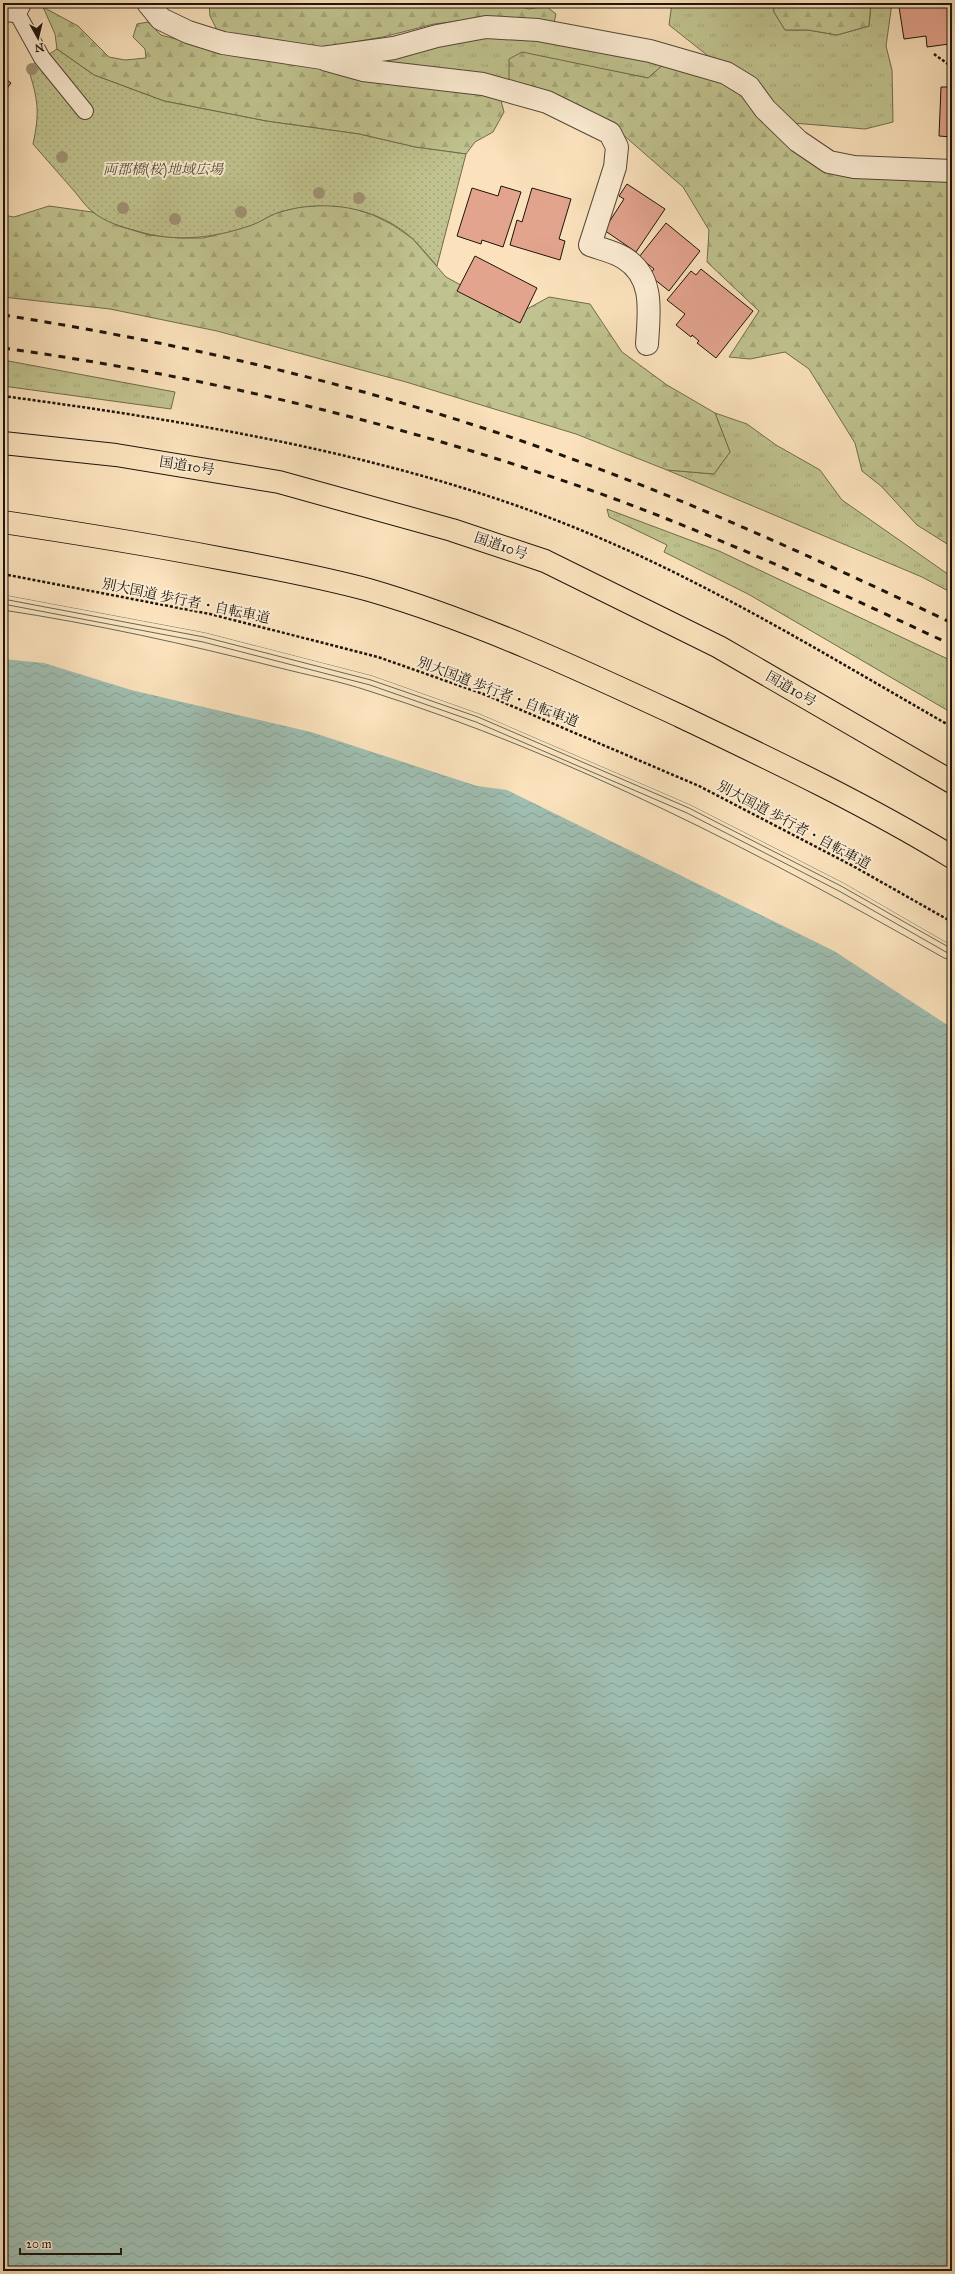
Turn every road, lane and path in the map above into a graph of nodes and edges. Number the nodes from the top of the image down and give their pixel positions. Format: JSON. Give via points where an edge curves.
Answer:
{"nodes":[{"id":1,"x":148,"y":3,"type":"edge"},
{"id":2,"x":13,"y":8,"type":"edge"},
{"id":3,"x":934,"y":54,"type":"dead end"},
{"id":4,"x":322,"y":58,"type":"junction"},
{"id":5,"x":952,"y":67,"type":"edge"},
{"id":6,"x":85,"y":111,"type":"dead end"},
{"id":7,"x":952,"y":171,"type":"edge"},
{"id":8,"x":647,"y":344,"type":"dead end"},
{"id":9,"x":3,"y":443,"type":"edge"},
{"id":10,"x":3,"y":522,"type":"edge"},
{"id":11,"x":3,"y":574,"type":"edge"},
{"id":12,"x":952,"y":782,"type":"edge"},
{"id":13,"x":952,"y":857,"type":"edge"},
{"id":14,"x":952,"y":922,"type":"edge"}],
"edges":[{"from":1,"to":4,"type":"street","via":[[162,19],[188,32],[216,41]]},
{"from":2,"to":6,"type":"lane","via":[[42,58]]},
{"from":3,"to":5,"type":"path"},
{"from":4,"to":7,"type":"street","via":[[394,48],[437,36],[486,27],[538,30],[650,51],[726,73],[749,87],[765,109],[798,141],[829,162],[854,166]]},
{"from":4,"to":8,"type":"street","via":[[363,70],[483,84],[547,102],[610,133],[617,148],[615,167],[590,245],[624,257],[639,269],[648,290]]},
{"from":9,"to":12,"type":"highway","name":"国道10号","via":[[116,455],[279,482],[452,530],[544,561],[718,647]]},
{"from":10,"to":13,"type":"highway","via":[[113,538],[287,571],[369,590],[448,617],[530,648],[724,737],[820,784]]},
{"from":11,"to":14,"type":"path","name":"別大国道 歩行者・自転車道","via":[[210,614],[378,657],[486,695],[699,786],[853,866]]}]}
